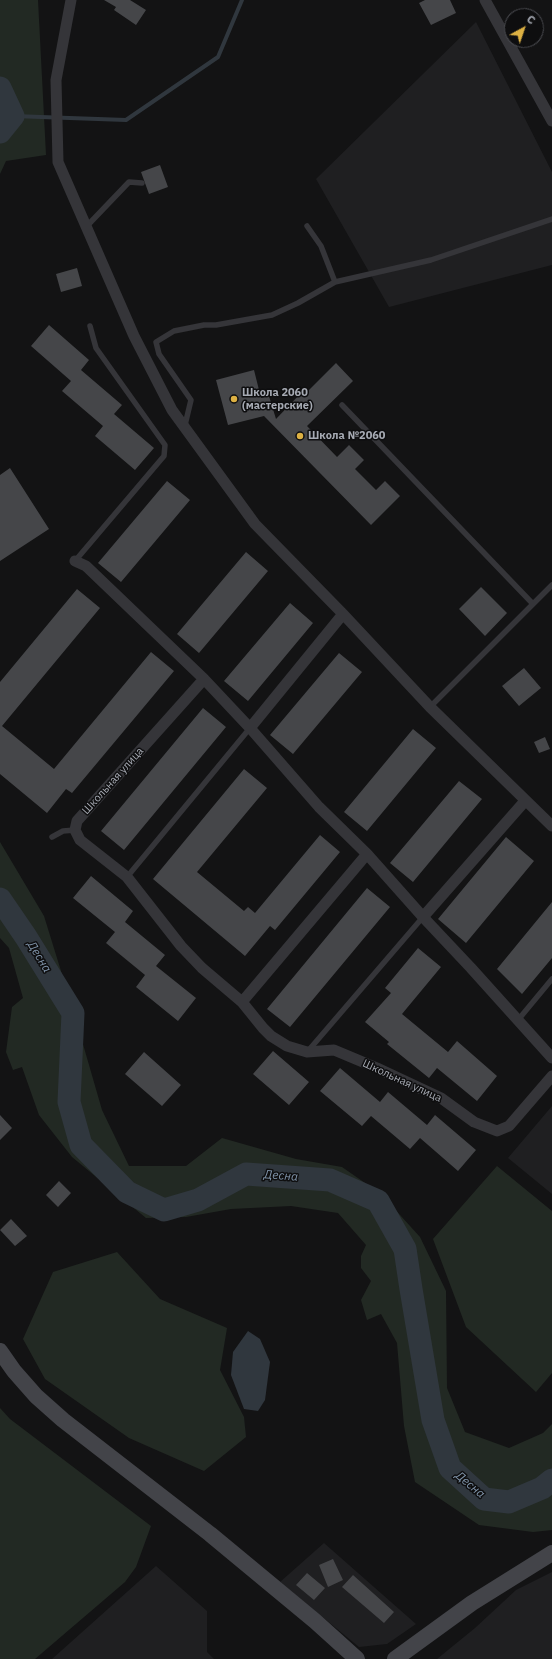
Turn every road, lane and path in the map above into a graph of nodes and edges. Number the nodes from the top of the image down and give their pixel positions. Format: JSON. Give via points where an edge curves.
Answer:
{"nodes":[{"id":1,"x":71,"y":0,"type":"edge"},
{"id":2,"x":485,"y":0,"type":"edge"},
{"id":3,"x":552,"y":121,"type":"edge"},
{"id":4,"x":142,"y":183,"type":"dead end"},
{"id":5,"x":552,"y":219,"type":"edge"},
{"id":6,"x":307,"y":226,"type":"dead end"},
{"id":7,"x":86,"y":227,"type":"junction"},
{"id":8,"x":335,"y":282,"type":"junction"},
{"id":9,"x":90,"y":326,"type":"dead end"},
{"id":10,"x":342,"y":405,"type":"dead end"},
{"id":11,"x":185,"y":426,"type":"junction"},
{"id":12,"x":75,"y":561,"type":"joint"},
{"id":13,"x":552,"y":585,"type":"edge"},
{"id":14,"x":533,"y":604,"type":"junction"},
{"id":15,"x":343,"y":614,"type":"junction"},
{"id":16,"x":204,"y":679,"type":"junction"},
{"id":17,"x":430,"y":707,"type":"junction"},
{"id":18,"x":250,"y":728,"type":"junction"},
{"id":19,"x":525,"y":801,"type":"junction"},
{"id":20,"x":552,"y":826,"type":"edge"},
{"id":21,"x":75,"y":830,"type":"junction"},
{"id":22,"x":52,"y":837,"type":"dead end"},
{"id":23,"x":367,"y":854,"type":"junction"},
{"id":24,"x":127,"y":877,"type":"junction"},
{"id":25,"x":423,"y":917,"type":"junction"},
{"id":26,"x":552,"y":979,"type":"edge"},
{"id":27,"x":242,"y":1002,"type":"junction"},
{"id":28,"x":518,"y":1020,"type":"junction"},
{"id":29,"x":307,"y":1052,"type":"junction"},
{"id":30,"x":552,"y":1058,"type":"edge"},
{"id":31,"x":552,"y":1076,"type":"edge"},
{"id":32,"x":0,"y":1351,"type":"edge"},
{"id":33,"x":552,"y":1553,"type":"edge"},
{"id":34,"x":357,"y":1659,"type":"edge"},
{"id":35,"x":395,"y":1659,"type":"edge"}],
"edges":[{"from":1,"to":7,"type":"street","via":[[56,80],[58,162]]},
{"from":2,"to":3,"type":"street"},
{"from":4,"to":7,"type":"lane","via":[[129,182]]},
{"from":5,"to":8,"type":"lane","via":[[431,260]]},
{"from":6,"to":8,"type":"lane","via":[[320,246]]},
{"from":7,"to":11,"type":"street","via":[[134,336],[172,410]]},
{"from":8,"to":11,"type":"lane","via":[[272,315],[174,331],[156,342],[159,354],[191,400]]},
{"from":9,"to":12,"type":"lane","via":[[96,348],[165,445],[164,456]]},
{"from":10,"to":14,"type":"lane"},
{"from":11,"to":15,"type":"street","via":[[255,524]]},
{"from":12,"to":16,"type":"street","via":[[86,566]]},
{"from":13,"to":14,"type":"lane"},
{"from":14,"to":17,"type":"lane"},
{"from":15,"to":17,"type":"street"},
{"from":15,"to":18,"type":"street"},
{"from":16,"to":18,"type":"street"},
{"from":16,"to":21,"type":"street","name":"Школьная улица","via":[[77,822]]},
{"from":17,"to":19,"type":"street"},
{"from":18,"to":23,"type":"street","via":[[319,807]]},
{"from":18,"to":24,"type":"lane"},
{"from":19,"to":20,"type":"street"},
{"from":19,"to":25,"type":"street"},
{"from":21,"to":22,"type":"lane","via":[[63,831]]},
{"from":21,"to":24,"type":"street","name":"Школьная улица","via":[[80,840]]},
{"from":23,"to":25,"type":"street"},
{"from":23,"to":27,"type":"street"},
{"from":24,"to":27,"type":"street","name":"Школьная улица","via":[[181,946],[202,968]]},
{"from":25,"to":28,"type":"street"},
{"from":25,"to":29,"type":"lane"},
{"from":26,"to":28,"type":"lane"},
{"from":27,"to":29,"type":"street","name":"Школьная улица","via":[[271,1036],[287,1046]]},
{"from":28,"to":30,"type":"street"},
{"from":29,"to":31,"type":"street","name":"Школьная улица","via":[[334,1050],[441,1098],[474,1122],[497,1131],[509,1126]]},
{"from":32,"to":34,"type":"street","via":[[36,1396],[63,1420],[210,1534]]},
{"from":33,"to":35,"type":"street","via":[[472,1603]]}]}
